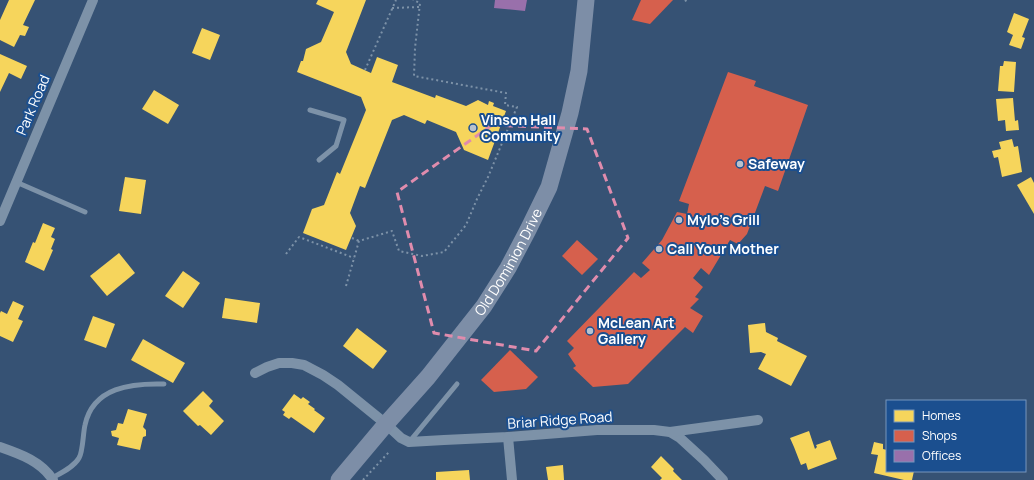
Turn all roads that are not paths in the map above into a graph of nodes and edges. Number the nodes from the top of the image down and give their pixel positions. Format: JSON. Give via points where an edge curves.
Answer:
{"nodes":[{"id":1,"x":93,"y":0,"type":"edge"},
{"id":2,"x":586,"y":0,"type":"edge"},
{"id":3,"x":310,"y":110,"type":"dead end"},
{"id":4,"x":319,"y":160,"type":"dead end"},
{"id":5,"x":16,"y":182,"type":"junction"},
{"id":6,"x":85,"y":212,"type":"dead end"},
{"id":7,"x":0,"y":221,"type":"edge"},
{"id":8,"x":255,"y":373,"type":"dead end"},
{"id":9,"x":164,"y":384,"type":"dead end"},
{"id":10,"x":457,"y":384,"type":"dead end"},
{"id":11,"x":758,"y":420,"type":"dead end"},
{"id":12,"x":386,"y":424,"type":"junction"},
{"id":13,"x":670,"y":432,"type":"junction"},
{"id":14,"x":508,"y":438,"type":"junction"},
{"id":15,"x":409,"y":442,"type":"junction"},
{"id":16,"x":0,"y":447,"type":"edge"},
{"id":17,"x":53,"y":479,"type":"edge"},
{"id":18,"x":339,"y":480,"type":"edge"},
{"id":19,"x":512,"y":480,"type":"edge"},
{"id":20,"x":723,"y":480,"type":"edge"}],
"edges":[{"from":1,"to":5,"type":"street","name":"Park Road"},
{"from":2,"to":12,"type":"main road","name":"Old Dominion Drive","via":[[579,71],[549,187],[508,268],[484,306],[439,364]]},
{"from":3,"to":4,"type":"lane","via":[[344,120],[336,146]]},
{"from":5,"to":6,"type":"lane"},
{"from":5,"to":7,"type":"street","name":"Park Road"},
{"from":8,"to":12,"type":"street","via":[[279,363],[304,365],[338,385]]},
{"from":9,"to":17,"type":"lane","via":[[135,384],[103,396],[87,414],[79,458]]},
{"from":10,"to":15,"type":"lane"},
{"from":11,"to":13,"type":"street","name":"Briar Ridge Road"},
{"from":12,"to":15,"type":"street"},
{"from":12,"to":18,"type":"main road","name":"Old Dominion Drive"},
{"from":13,"to":14,"type":"street","name":"Briar Ridge Road","via":[[597,430]]},
{"from":13,"to":20,"type":"street","via":[[680,438]]},
{"from":14,"to":15,"type":"street","name":"Briar Ridge Road"},
{"from":14,"to":19,"type":"street"},
{"from":16,"to":17,"type":"street","via":[[35,462]]}]}
